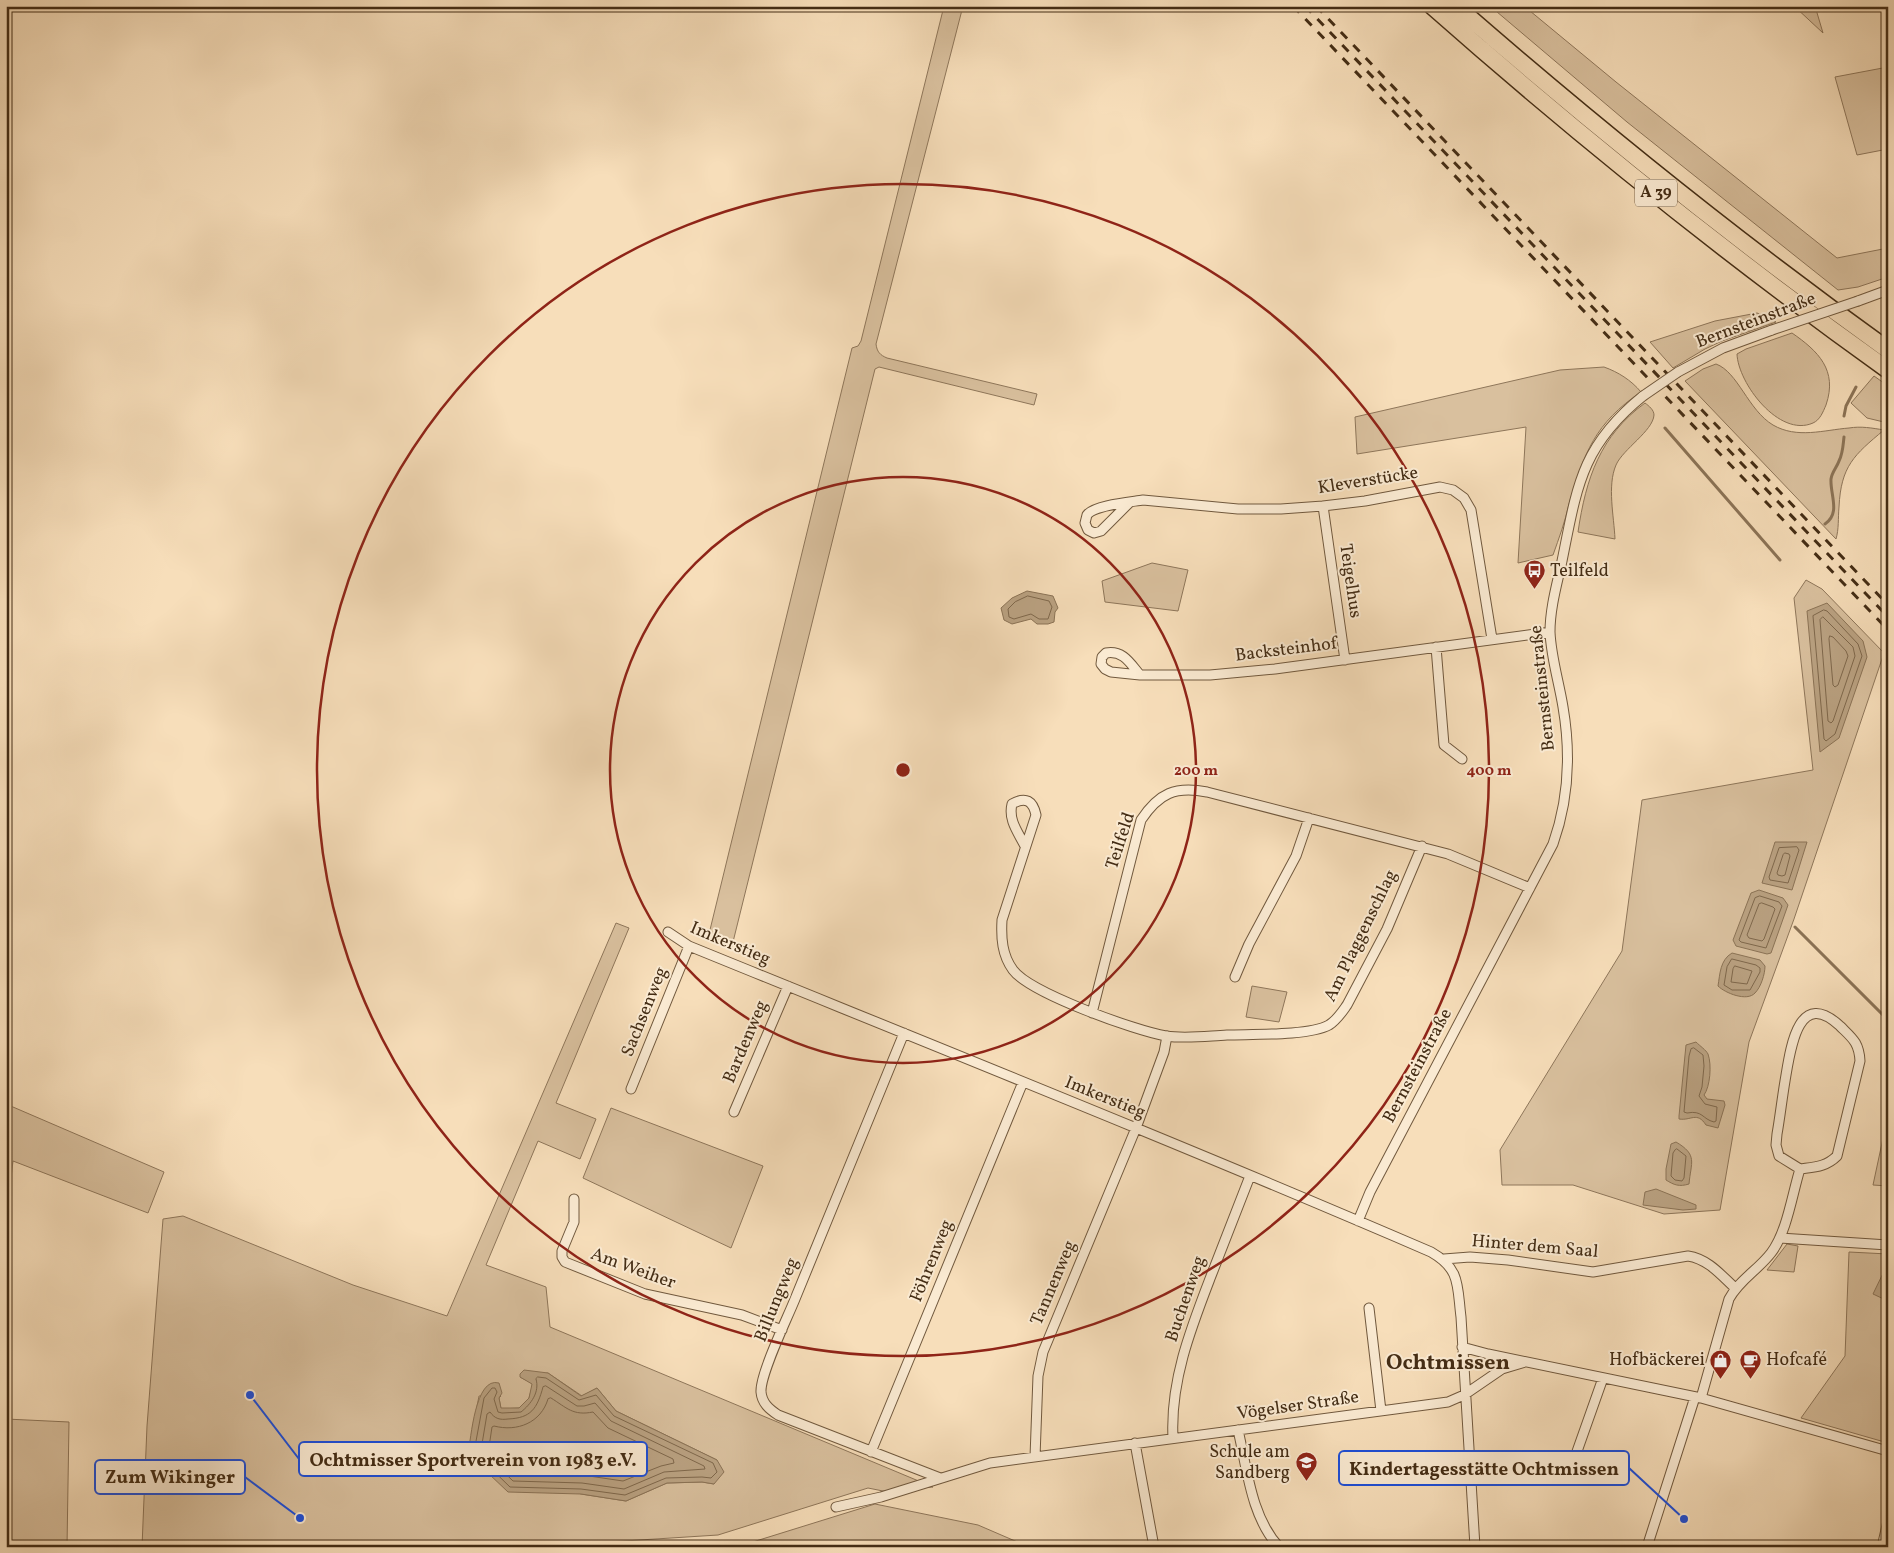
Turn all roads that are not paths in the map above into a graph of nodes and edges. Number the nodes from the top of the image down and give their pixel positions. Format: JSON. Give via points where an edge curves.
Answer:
{"nodes":[{"id":1,"x":1432,"y":6,"type":"edge"},
{"id":2,"x":1456,"y":6,"type":"edge"},
{"id":3,"x":1888,"y":290,"type":"edge"},
{"id":4,"x":1888,"y":350,"type":"edge"},
{"id":5,"x":1888,"y":370,"type":"edge"},
{"id":6,"x":1130,"y":502,"type":"junction"},
{"id":7,"x":1323,"y":506,"type":"junction"},
{"id":8,"x":1550,"y":632,"type":"junction"},
{"id":9,"x":1492,"y":639,"type":"junction"},
{"id":10,"x":1436,"y":647,"type":"junction"},
{"id":11,"x":1346,"y":660,"type":"junction"},
{"id":12,"x":1140,"y":675,"type":"dead end"},
{"id":13,"x":1462,"y":759,"type":"dead end"},
{"id":14,"x":1309,"y":818,"type":"junction"},
{"id":15,"x":1025,"y":846,"type":"junction"},
{"id":16,"x":1422,"y":846,"type":"junction"},
{"id":17,"x":1530,"y":888,"type":"junction"},
{"id":18,"x":668,"y":932,"type":"dead end"},
{"id":19,"x":689,"y":946,"type":"junction"},
{"id":20,"x":1235,"y":977,"type":"dead end"},
{"id":21,"x":788,"y":986,"type":"junction"},
{"id":22,"x":1092,"y":1013,"type":"junction"},
{"id":23,"x":904,"y":1033,"type":"junction"},
{"id":24,"x":1167,"y":1036,"type":"junction"},
{"id":25,"x":1023,"y":1082,"type":"junction"},
{"id":26,"x":631,"y":1089,"type":"dead end"},
{"id":27,"x":734,"y":1112,"type":"dead end"},
{"id":28,"x":1136,"y":1128,"type":"junction"},
{"id":29,"x":1800,"y":1169,"type":"junction"},
{"id":30,"x":1250,"y":1176,"type":"junction"},
{"id":31,"x":574,"y":1199,"type":"dead end"},
{"id":32,"x":1358,"y":1221,"type":"junction"},
{"id":33,"x":1780,"y":1238,"type":"junction"},
{"id":34,"x":1888,"y":1245,"type":"edge"},
{"id":35,"x":1444,"y":1259,"type":"junction"},
{"id":36,"x":1735,"y":1288,"type":"junction"},
{"id":37,"x":1370,"y":1308,"type":"dead end"},
{"id":38,"x":782,"y":1330,"type":"junction"},
{"id":39,"x":1462,"y":1347,"type":"junction"},
{"id":40,"x":1525,"y":1362,"type":"junction"},
{"id":41,"x":1603,"y":1378,"type":"junction"},
{"id":42,"x":1464,"y":1394,"type":"junction"},
{"id":43,"x":1698,"y":1398,"type":"junction"},
{"id":44,"x":1381,"y":1411,"type":"junction"},
{"id":45,"x":1238,"y":1430,"type":"junction"},
{"id":46,"x":1173,"y":1438,"type":"junction"},
{"id":47,"x":1135,"y":1443,"type":"junction"},
{"id":48,"x":1888,"y":1451,"type":"edge"},
{"id":49,"x":871,"y":1452,"type":"junction"},
{"id":50,"x":1035,"y":1457,"type":"junction"},
{"id":51,"x":1569,"y":1474,"type":"dead end"},
{"id":52,"x":941,"y":1478,"type":"junction"},
{"id":53,"x":836,"y":1507,"type":"dead end"},
{"id":54,"x":1888,"y":1521,"type":"edge"},
{"id":55,"x":1154,"y":1547,"type":"edge"},
{"id":56,"x":1279,"y":1547,"type":"edge"},
{"id":57,"x":1475,"y":1547,"type":"edge"},
{"id":58,"x":1647,"y":1547,"type":"edge"},
{"id":59,"x":1882,"y":1547,"type":"edge"}],
"edges":[{"from":1,"to":5,"type":"highway","number":"A 39","via":[[1556,112],[1720,244]]},
{"from":2,"to":4,"type":"highway","number":"A 39","via":[[1613,139]]},
{"from":3,"to":8,"type":"street","name":"Bernsteinstraße","bridge":true,"via":[[1723,348],[1678,372],[1622,412],[1604,433],[1584,468],[1574,502]]},
{"from":6,"to":6,"type":"street","name":"Kleverstücke","via":[[1092,511],[1085,523],[1088,530],[1101,532]]},
{"from":6,"to":7,"type":"street","name":"Kleverstücke","via":[[1160,501],[1238,509]]},
{"from":7,"to":9,"type":"street","name":"Kleverstücke","via":[[1440,487],[1454,490],[1471,510]]},
{"from":7,"to":11,"type":"street","name":"Teigelhus"},
{"from":8,"to":9,"type":"street","name":"Backsteinhof"},
{"from":8,"to":17,"type":"street","name":"Bernsteinstraße","via":[[1566,734],[1568,773],[1561,820],[1553,844]]},
{"from":9,"to":10,"type":"street","name":"Backsteinhof"},
{"from":10,"to":11,"type":"street","name":"Backsteinhof"},
{"from":10,"to":13,"type":"street","via":[[1444,745]]},
{"from":11,"to":12,"type":"street","name":"Backsteinhof","via":[[1210,675]]},
{"from":14,"to":16,"type":"street","name":"Teilfeld"},
{"from":14,"to":20,"type":"street","via":[[1296,856],[1248,944]]},
{"from":14,"to":22,"type":"street","name":"Teilfeld","via":[[1191,789],[1174,791],[1160,798],[1141,820]]},
{"from":15,"to":15,"type":"street","name":"Am Plaggenschlag","via":[[1036,815],[1034,806],[1019,800],[1012,804],[1010,812]]},
{"from":15,"to":22,"type":"street","name":"Am Plaggenschlag","via":[[1002,920],[1004,954],[1014,971],[1027,982]]},
{"from":16,"to":17,"type":"street","name":"Teilfeld","via":[[1472,862]]},
{"from":16,"to":24,"type":"street","name":"Am Plaggenschlag","via":[[1387,929],[1347,1006],[1329,1025],[1287,1033]]},
{"from":17,"to":32,"type":"street","name":"Bernsteinstraße","via":[[1370,1192]]},
{"from":18,"to":19,"type":"street","name":"Imkerstieg"},
{"from":19,"to":21,"type":"street","name":"Imkerstieg"},
{"from":19,"to":26,"type":"street","name":"Sachsenweg"},
{"from":21,"to":23,"type":"street","name":"Imkerstieg"},
{"from":21,"to":27,"type":"street","name":"Bardenweg"},
{"from":22,"to":24,"type":"street","name":"Am Plaggenschlag"},
{"from":23,"to":25,"type":"street","name":"Imkerstieg"},
{"from":23,"to":38,"type":"street","name":"Billungweg"},
{"from":24,"to":28,"type":"street"},
{"from":25,"to":28,"type":"street","name":"Imkerstieg"},
{"from":25,"to":49,"type":"street","name":"Föhrenweg"},
{"from":28,"to":30,"type":"street","name":"Imkerstieg"},
{"from":28,"to":50,"type":"street","name":"Tannenweg","via":[[1043,1352],[1038,1376]]},
{"from":29,"to":29,"type":"street","via":[[1820,1166],[1837,1156],[1860,1061],[1856,1042],[1829,1017],[1818,1013],[1807,1016],[1794,1036],[1777,1134],[1779,1156]]},
{"from":29,"to":33,"type":"street"},
{"from":30,"to":32,"type":"street","name":"Imkerstieg"},
{"from":30,"to":46,"type":"street","name":"Buchenweg","via":[[1191,1327],[1177,1382]]},
{"from":31,"to":38,"type":"street","name":"Am Weiher","via":[[574,1222],[562,1251],[565,1262],[645,1294],[742,1315]]},
{"from":32,"to":35,"type":"street","name":"Imkerstieg"},
{"from":33,"to":34,"type":"street"},
{"from":33,"to":36,"type":"street","via":[[1763,1263]]},
{"from":35,"to":36,"type":"street","name":"Hinter dem Saal","via":[[1508,1260],[1593,1272],[1688,1256],[1707,1262]]},
{"from":35,"to":39,"type":"street","via":[[1453,1269],[1456,1281]]},
{"from":36,"to":43,"type":"street"},
{"from":37,"to":44,"type":"street"},
{"from":38,"to":49,"type":"street","name":"Billungweg","via":[[763,1380],[761,1392],[768,1409]]},
{"from":39,"to":40,"type":"street"},
{"from":39,"to":42,"type":"street"},
{"from":40,"to":41,"type":"street"},
{"from":40,"to":42,"type":"street","name":"Vögelser Straße","via":[[1502,1369]]},
{"from":41,"to":43,"type":"street"},
{"from":41,"to":51,"type":"street"},
{"from":42,"to":44,"type":"street","name":"Vögelser Straße","via":[[1448,1402]]},
{"from":42,"to":57,"type":"street"},
{"from":43,"to":48,"type":"street"},
{"from":43,"to":58,"type":"street"},
{"from":44,"to":45,"type":"street","name":"Vögelser Straße"},
{"from":45,"to":46,"type":"street","name":"Vögelser Straße"},
{"from":45,"to":56,"type":"street","via":[[1255,1503],[1264,1525]]},
{"from":46,"to":47,"type":"street","name":"Vögelser Straße"},
{"from":47,"to":50,"type":"street","name":"Vögelser Straße"},
{"from":47,"to":55,"type":"street"},
{"from":49,"to":52,"type":"street","name":"Billungweg"},
{"from":50,"to":52,"type":"street","name":"Vögelser Straße","via":[[981,1465]]},
{"from":52,"to":53,"type":"street","name":"Vögelser Straße"},
{"from":54,"to":59,"type":"street"}]}
